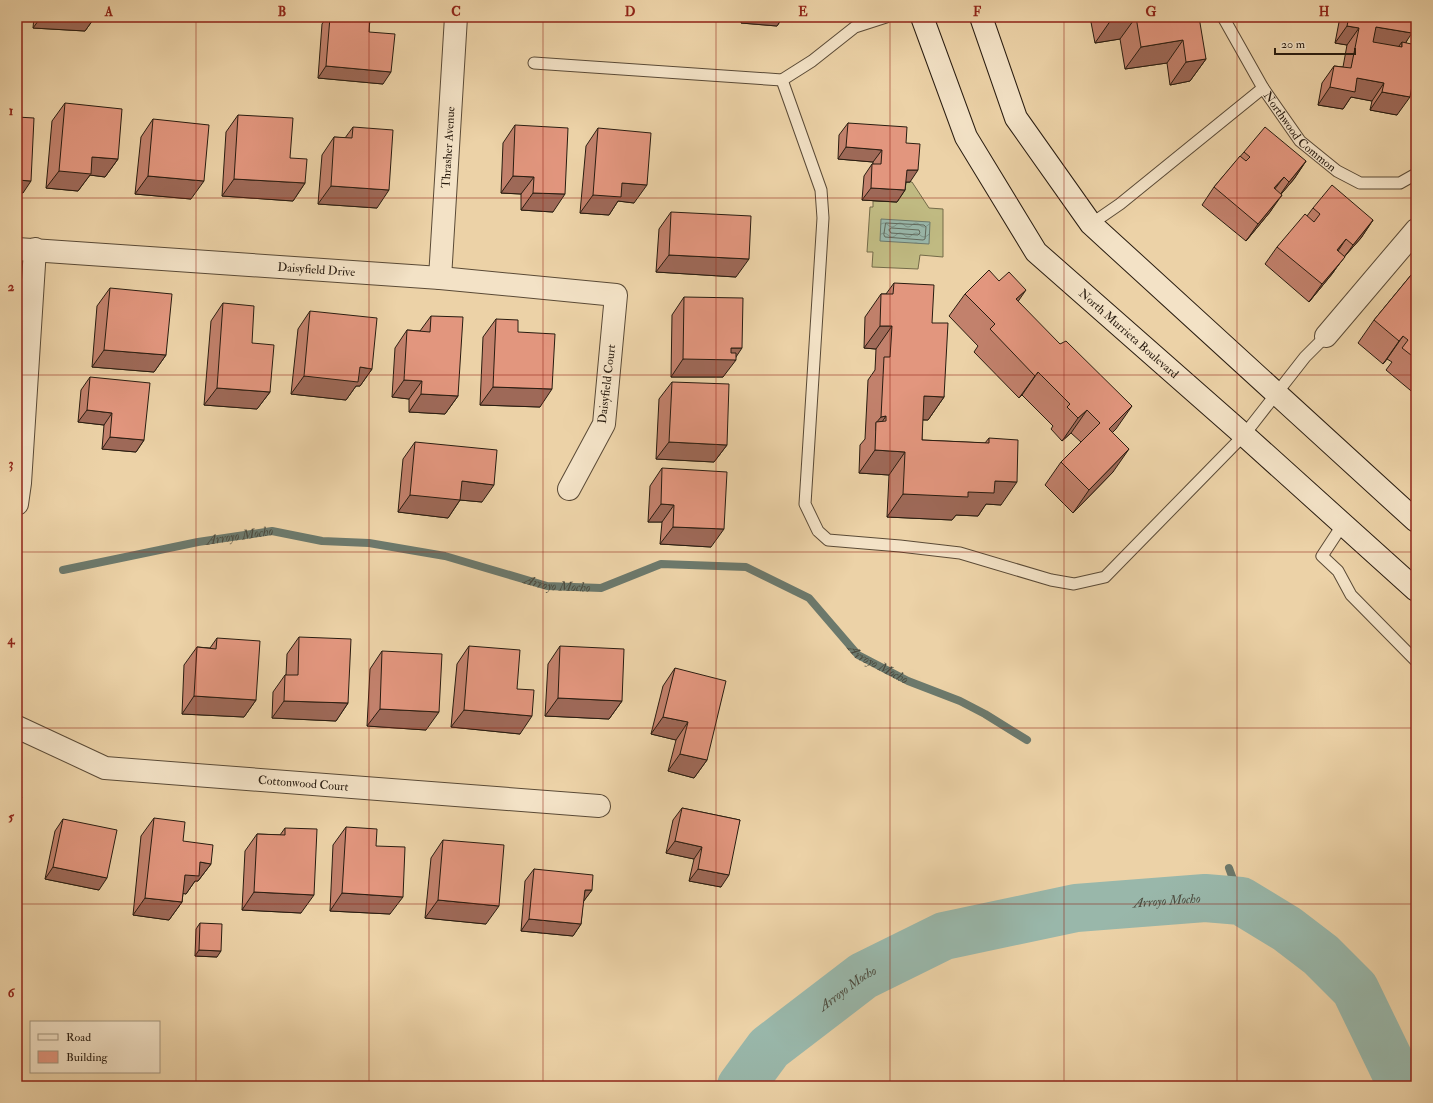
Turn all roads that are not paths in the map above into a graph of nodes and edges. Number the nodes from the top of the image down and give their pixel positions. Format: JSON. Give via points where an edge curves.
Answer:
{"nodes":[{"id":1,"x":456,"y":17,"type":"edge"},
{"id":2,"x":886,"y":17,"type":"edge"},
{"id":3,"x":922,"y":17,"type":"edge"},
{"id":4,"x":980,"y":17,"type":"edge"},
{"id":5,"x":1223,"y":17,"type":"edge"},
{"id":6,"x":534,"y":64,"type":"dead end"},
{"id":7,"x":782,"y":80,"type":"junction"},
{"id":8,"x":1262,"y":88,"type":"junction"},
{"id":9,"x":1416,"y":174,"type":"edge"},
{"id":10,"x":1091,"y":224,"type":"junction"},
{"id":11,"x":1416,"y":230,"type":"edge"},
{"id":12,"x":26,"y":249,"type":"edge"},
{"id":13,"x":440,"y":278,"type":"junction"},
{"id":14,"x":616,"y":295,"type":"joint"},
{"id":15,"x":1326,"y":336,"type":"joint"},
{"id":16,"x":1276,"y":394,"type":"junction"},
{"id":17,"x":1244,"y":435,"type":"junction"},
{"id":18,"x":569,"y":489,"type":"dead end"},
{"id":19,"x":17,"y":504,"type":"edge"},
{"id":20,"x":1416,"y":521,"type":"edge"},
{"id":21,"x":1343,"y":524,"type":"junction"},
{"id":22,"x":1416,"y":590,"type":"edge"},
{"id":23,"x":1416,"y":661,"type":"edge"},
{"id":24,"x":17,"y":727,"type":"edge"},
{"id":25,"x":599,"y":806,"type":"dead end"}],
"edges":[{"from":1,"to":13,"type":"street","name":"Thrasher Avenue"},
{"from":2,"to":7,"type":"lane","via":[[855,27],[812,61]]},
{"from":3,"to":17,"type":"street","name":"North Murrieta Boulevard","via":[[966,137],[1036,252]]},
{"from":4,"to":10,"type":"street","via":[[1016,118]]},
{"from":5,"to":8,"type":"lane","name":"Northwood Common"},
{"from":6,"to":7,"type":"lane"},
{"from":7,"to":17,"type":"lane","via":[[821,190],[823,218],[805,504],[818,531],[828,540],[960,553],[1051,580],[1074,584],[1105,577]]},
{"from":8,"to":9,"type":"lane","name":"Northwood Common","via":[[1300,141],[1337,171],[1360,183],[1400,183]]},
{"from":8,"to":10,"type":"lane","via":[[1120,204]]},
{"from":10,"to":16,"type":"street"},
{"from":11,"to":15,"type":"street"},
{"from":12,"to":13,"type":"street","name":"Daisyfield Drive"},
{"from":12,"to":19,"type":"street","via":[[20,483]]},
{"from":13,"to":14,"type":"street","name":"Daisyfield Drive"},
{"from":14,"to":18,"type":"street","name":"Daisyfield Court","via":[[604,424]]},
{"from":15,"to":16,"type":"lane","via":[[1305,357]]},
{"from":16,"to":17,"type":"lane"},
{"from":16,"to":20,"type":"street"},
{"from":17,"to":21,"type":"street","name":"North Murrieta Boulevard"},
{"from":21,"to":22,"type":"street","name":"North Murrieta Boulevard"},
{"from":21,"to":23,"type":"lane","via":[[1322,556],[1338,571],[1351,595]]},
{"from":24,"to":25,"type":"street","name":"Cottonwood Court","via":[[105,768]]}]}
